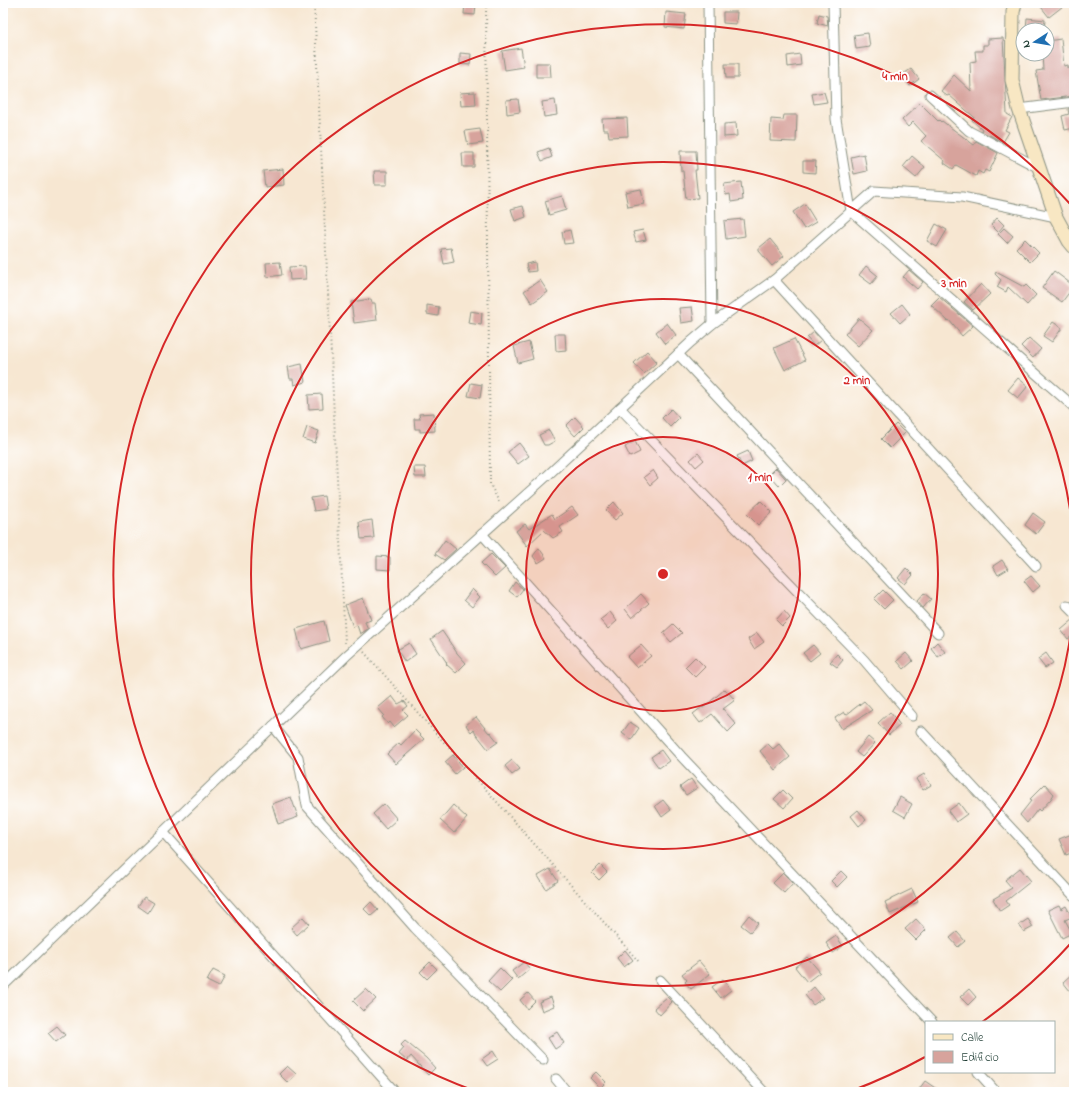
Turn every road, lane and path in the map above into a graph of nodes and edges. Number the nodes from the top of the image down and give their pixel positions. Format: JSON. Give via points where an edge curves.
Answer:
{"nodes":[{"id":1,"x":314,"y":3,"type":"edge"},
{"id":2,"x":486,"y":3,"type":"edge"},
{"id":3,"x":708,"y":3,"type":"edge"},
{"id":4,"x":833,"y":3,"type":"edge"},
{"id":5,"x":1016,"y":3,"type":"edge"},
{"id":6,"x":930,"y":95,"type":"dead end"},
{"id":7,"x":1074,"y":102,"type":"edge"},
{"id":8,"x":1019,"y":108,"type":"junction"},
{"id":9,"x":1039,"y":168,"type":"junction"},
{"id":10,"x":852,"y":211,"type":"junction"},
{"id":11,"x":1056,"y":217,"type":"junction"},
{"id":12,"x":1074,"y":247,"type":"edge"},
{"id":13,"x":774,"y":280,"type":"junction"},
{"id":14,"x":712,"y":324,"type":"junction"},
{"id":15,"x":678,"y":354,"type":"junction"},
{"id":16,"x":1074,"y":407,"type":"edge"},
{"id":17,"x":620,"y":408,"type":"junction"},
{"id":18,"x":505,"y":514,"type":"junction"},
{"id":19,"x":482,"y":534,"type":"junction"},
{"id":20,"x":1036,"y":566,"type":"dead end"},
{"id":21,"x":938,"y":633,"type":"dead end"},
{"id":22,"x":358,"y":645,"type":"junction"},
{"id":23,"x":346,"y":656,"type":"junction"},
{"id":24,"x":912,"y":716,"type":"dead end"},
{"id":25,"x":273,"y":726,"type":"junction"},
{"id":26,"x":921,"y":731,"type":"dead end"},
{"id":27,"x":162,"y":832,"type":"junction"},
{"id":28,"x":1074,"y":896,"type":"edge"},
{"id":29,"x":640,"y":963,"type":"dead end"},
{"id":30,"x":660,"y":980,"type":"dead end"},
{"id":31,"x":3,"y":986,"type":"edge"},
{"id":32,"x":931,"y":1021,"type":"edge"},
{"id":33,"x":543,"y":1060,"type":"dead end"},
{"id":34,"x":979,"y":1073,"type":"edge"},
{"id":35,"x":556,"y":1079,"type":"dead end"},
{"id":36,"x":395,"y":1092,"type":"edge"},
{"id":37,"x":567,"y":1092,"type":"edge"},
{"id":38,"x":764,"y":1092,"type":"edge"},
{"id":39,"x":996,"y":1092,"type":"edge"}],
"edges":[{"from":1,"to":23,"type":"path"},
{"from":2,"to":18,"type":"path","via":[[490,484]]},
{"from":3,"to":14,"type":"street"},
{"from":4,"to":10,"type":"street","via":[[836,119]]},
{"from":5,"to":8,"type":"street","via":[[1013,12],[1012,80]]},
{"from":6,"to":9,"type":"street","via":[[969,131]]},
{"from":7,"to":8,"type":"street"},
{"from":8,"to":9,"type":"street"},
{"from":9,"to":11,"type":"street"},
{"from":10,"to":11,"type":"street","via":[[874,191],[962,197]]},
{"from":10,"to":13,"type":"street"},
{"from":10,"to":16,"type":"street"},
{"from":11,"to":12,"type":"street"},
{"from":13,"to":14,"type":"street"},
{"from":13,"to":20,"type":"street"},
{"from":14,"to":15,"type":"street"},
{"from":15,"to":17,"type":"street"},
{"from":15,"to":21,"type":"street"},
{"from":17,"to":18,"type":"street"},
{"from":17,"to":24,"type":"street","via":[[864,660]]},
{"from":18,"to":19,"type":"street"},
{"from":19,"to":22,"type":"street"},
{"from":19,"to":32,"type":"street","via":[[681,756]]},
{"from":22,"to":23,"type":"street"},
{"from":22,"to":29,"type":"path"},
{"from":23,"to":25,"type":"street"},
{"from":25,"to":27,"type":"street"},
{"from":25,"to":33,"type":"street","via":[[298,757],[307,806],[415,928]]},
{"from":26,"to":28,"type":"street"},
{"from":27,"to":31,"type":"street"},
{"from":27,"to":36,"type":"street"},
{"from":30,"to":38,"type":"street"},
{"from":34,"to":39,"type":"street"},
{"from":35,"to":37,"type":"street"}]}
